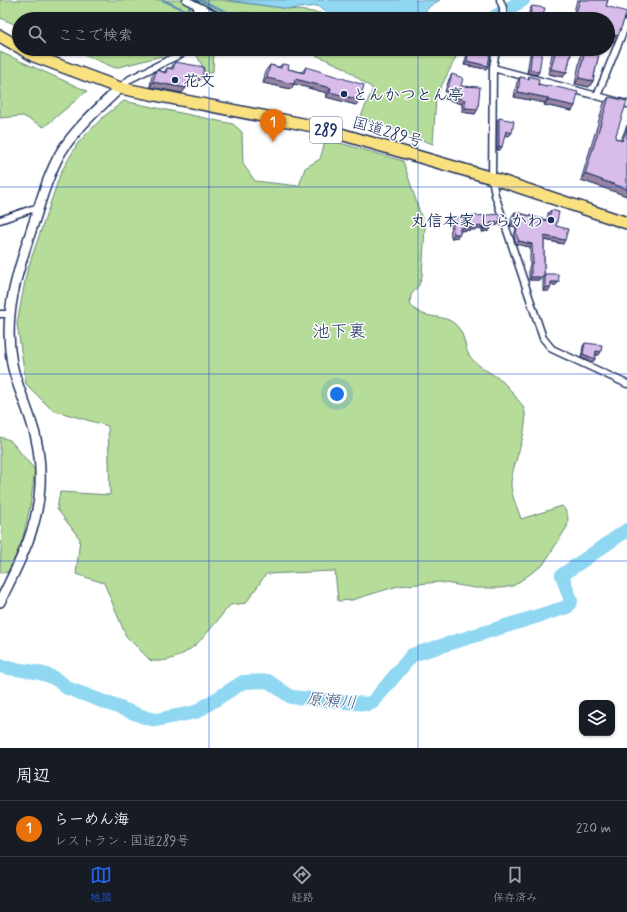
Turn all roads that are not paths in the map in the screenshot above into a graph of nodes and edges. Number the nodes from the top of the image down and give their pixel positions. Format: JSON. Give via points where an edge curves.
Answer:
{"nodes":[{"id":1,"x":186,"y":0,"type":"edge"},
{"id":2,"x":500,"y":0,"type":"edge"},
{"id":3,"x":197,"y":6,"type":"junction"},
{"id":4,"x":197,"y":12,"type":"edge"},
{"id":5,"x":209,"y":12,"type":"edge"},
{"id":6,"x":503,"y":12,"type":"edge"},
{"id":7,"x":627,"y":22,"type":"edge"},
{"id":8,"x":0,"y":36,"type":"edge"},
{"id":9,"x":12,"y":43,"type":"edge"},
{"id":10,"x":615,"y":52,"type":"edge"},
{"id":11,"x":34,"y":56,"type":"edge"},
{"id":12,"x":177,"y":56,"type":"edge"},
{"id":13,"x":495,"y":56,"type":"edge"},
{"id":14,"x":613,"y":56,"type":"edge"},
{"id":15,"x":493,"y":68,"type":"junction"},
{"id":16,"x":120,"y":88,"type":"junction"},
{"id":17,"x":597,"y":96,"type":"junction"},
{"id":18,"x":627,"y":104,"type":"edge"},
{"id":19,"x":492,"y":178,"type":"junction"},
{"id":20,"x":37,"y":211,"type":"junction"},
{"id":21,"x":0,"y":220,"type":"edge"},
{"id":22,"x":627,"y":223,"type":"edge"},
{"id":23,"x":5,"y":314,"type":"edge"},
{"id":24,"x":627,"y":384,"type":"edge"},
{"id":25,"x":0,"y":602,"type":"edge"}],
"edges":[{"from":1,"to":3,"type":"street"},
{"from":2,"to":6,"type":"street"},
{"from":3,"to":4,"type":"street"},
{"from":3,"to":5,"type":"street"},
{"from":7,"to":10,"type":"street"},
{"from":8,"to":9,"type":"highway"},
{"from":11,"to":16,"type":"highway","name":"国道289号","number":"289"},
{"from":12,"to":16,"type":"street","via":[[130,79]]},
{"from":13,"to":15,"type":"street"},
{"from":14,"to":17,"type":"street"},
{"from":15,"to":17,"type":"street"},
{"from":15,"to":19,"type":"street"},
{"from":16,"to":19,"type":"highway","name":"国道289号","number":"289","via":[[313,126]]},
{"from":16,"to":20,"type":"street","via":[[61,152]]},
{"from":17,"to":18,"type":"street"},
{"from":19,"to":22,"type":"highway","name":"国道289号","number":"289"},
{"from":19,"to":24,"type":"street","via":[[495,195],[543,338],[552,349]]},
{"from":20,"to":21,"type":"street","via":[[32,209]]},
{"from":20,"to":23,"type":"street"},
{"from":23,"to":25,"type":"street","via":[[17,386],[37,442],[40,486],[33,532]]}]}
